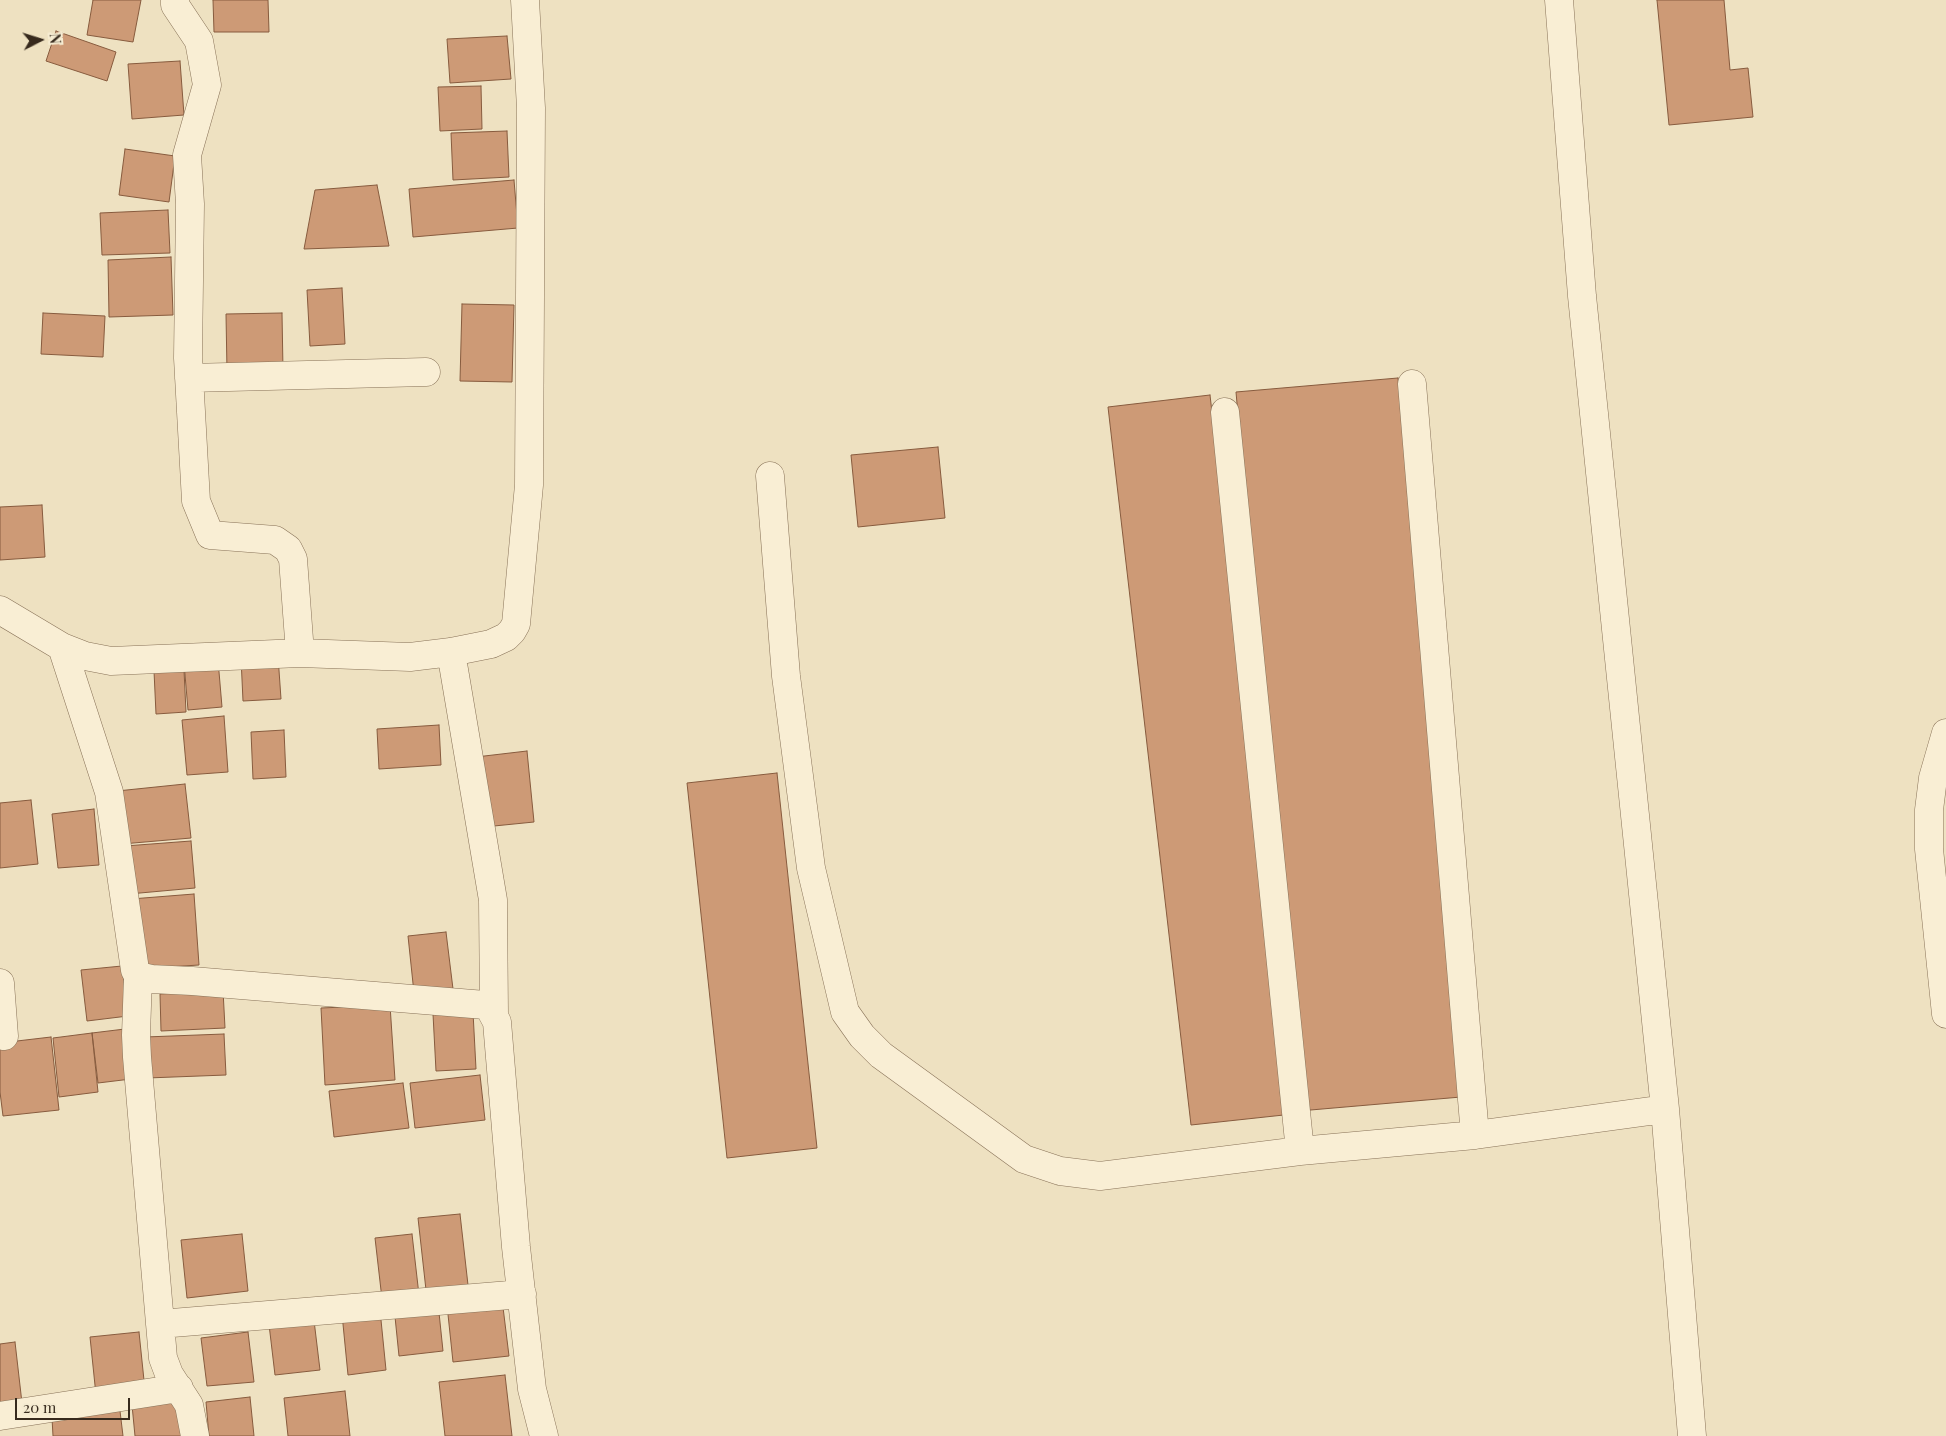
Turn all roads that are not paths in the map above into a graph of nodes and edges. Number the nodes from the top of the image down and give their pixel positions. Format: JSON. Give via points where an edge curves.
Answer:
{"nodes":[{"id":1,"x":175,"y":0,"type":"edge"},
{"id":2,"x":525,"y":0,"type":"edge"},
{"id":3,"x":1560,"y":0,"type":"edge"},
{"id":4,"x":426,"y":372,"type":"dead end"},
{"id":5,"x":190,"y":378,"type":"junction"},
{"id":6,"x":1412,"y":384,"type":"dead end"},
{"id":7,"x":1225,"y":412,"type":"dead end"},
{"id":8,"x":770,"y":476,"type":"dead end"},
{"id":9,"x":0,"y":610,"type":"edge"},
{"id":10,"x":62,"y":647,"type":"junction"},
{"id":11,"x":300,"y":652,"type":"junction"},
{"id":12,"x":451,"y":652,"type":"junction"},
{"id":13,"x":1946,"y":734,"type":"edge"},
{"id":14,"x":1942,"y":936,"type":"edge"},
{"id":15,"x":138,"y":976,"type":"junction"},
{"id":16,"x":0,"y":983,"type":"edge"},
{"id":17,"x":1946,"y":1014,"type":"edge"},
{"id":18,"x":494,"y":1015,"type":"junction"},
{"id":19,"x":4,"y":1036,"type":"dead end"},
{"id":20,"x":1665,"y":1109,"type":"junction"},
{"id":21,"x":1475,"y":1135,"type":"junction"},
{"id":22,"x":1300,"y":1151,"type":"junction"},
{"id":23,"x":522,"y":1294,"type":"junction"},
{"id":24,"x":160,"y":1324,"type":"junction"},
{"id":25,"x":179,"y":1388,"type":"junction"},
{"id":26,"x":0,"y":1416,"type":"edge"},
{"id":27,"x":195,"y":1436,"type":"edge"},
{"id":28,"x":544,"y":1436,"type":"edge"},
{"id":29,"x":1692,"y":1436,"type":"edge"}],
"edges":[{"from":1,"to":5,"type":"street","via":[[199,41],[207,85],[187,155]]},
{"from":2,"to":12,"type":"street","via":[[531,108],[529,485],[516,624],[506,638]]},
{"from":3,"to":20,"type":"street","via":[[1582,296]]},
{"from":4,"to":5,"type":"street"},
{"from":5,"to":11,"type":"street","via":[[196,501],[210,535],[275,540],[288,549],[293,559]]},
{"from":6,"to":21,"type":"street"},
{"from":7,"to":22,"type":"street"},
{"from":8,"to":22,"type":"street","via":[[786,676],[811,868],[845,1012],[862,1036],[908,1076],[1024,1159],[1060,1170],[1100,1176]]},
{"from":9,"to":10,"type":"street"},
{"from":10,"to":11,"type":"street","via":[[111,661]]},
{"from":10,"to":15,"type":"street","via":[[109,792],[134,970]]},
{"from":11,"to":12,"type":"street","via":[[410,657]]},
{"from":12,"to":18,"type":"street","via":[[493,900]]},
{"from":13,"to":14,"type":"street","via":[[1933,778],[1929,810],[1929,849]]},
{"from":14,"to":17,"type":"street"},
{"from":15,"to":18,"type":"street","via":[[486,1005]]},
{"from":15,"to":24,"type":"street","via":[[137,1057]]},
{"from":16,"to":19,"type":"street"},
{"from":18,"to":23,"type":"street"},
{"from":20,"to":21,"type":"street"},
{"from":20,"to":29,"type":"street"},
{"from":21,"to":22,"type":"street"},
{"from":23,"to":24,"type":"street"},
{"from":23,"to":28,"type":"street","via":[[532,1389]]},
{"from":24,"to":25,"type":"street","via":[[165,1367]]},
{"from":25,"to":26,"type":"street"},
{"from":25,"to":27,"type":"street","via":[[189,1404]]}]}
